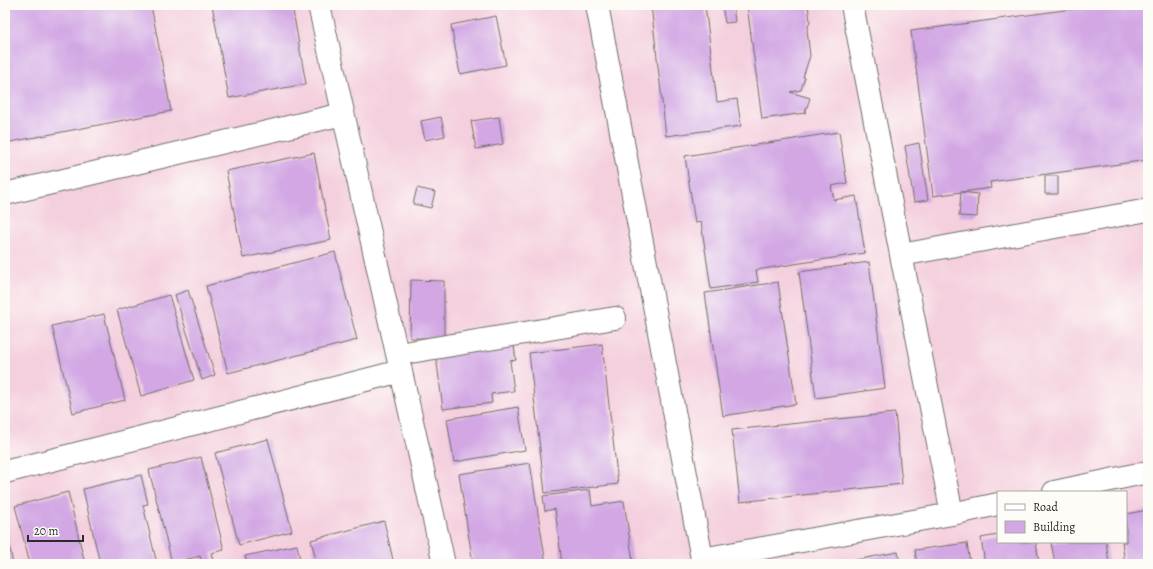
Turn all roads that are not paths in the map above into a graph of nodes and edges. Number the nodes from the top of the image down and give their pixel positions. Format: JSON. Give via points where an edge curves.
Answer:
{"nodes":[{"id":1,"x":319,"y":5,"type":"edge"},
{"id":2,"x":597,"y":5,"type":"edge"},
{"id":3,"x":852,"y":5,"type":"edge"},
{"id":4,"x":343,"y":114,"type":"junction"},
{"id":5,"x":5,"y":194,"type":"edge"},
{"id":6,"x":1148,"y":210,"type":"edge"},
{"id":7,"x":901,"y":255,"type":"junction"},
{"id":8,"x":615,"y":318,"type":"dead end"},
{"id":9,"x":399,"y":363,"type":"junction"},
{"id":10,"x":5,"y":472,"type":"edge"},
{"id":11,"x":1148,"y":472,"type":"edge"},
{"id":12,"x":1059,"y":491,"type":"edge"},
{"id":13,"x":997,"y":504,"type":"edge"},
{"id":14,"x":952,"y":514,"type":"junction"},
{"id":15,"x":703,"y":562,"type":"edge"},
{"id":16,"x":444,"y":564,"type":"edge"}],
"edges":[{"from":1,"to":4,"type":"street"},
{"from":2,"to":15,"type":"street"},
{"from":3,"to":7,"type":"street"},
{"from":4,"to":5,"type":"street"},
{"from":4,"to":9,"type":"street"},
{"from":6,"to":7,"type":"street"},
{"from":7,"to":14,"type":"street"},
{"from":8,"to":9,"type":"street"},
{"from":9,"to":10,"type":"street"},
{"from":9,"to":16,"type":"street"},
{"from":11,"to":12,"type":"street"},
{"from":13,"to":14,"type":"street"},
{"from":14,"to":15,"type":"street"}]}
